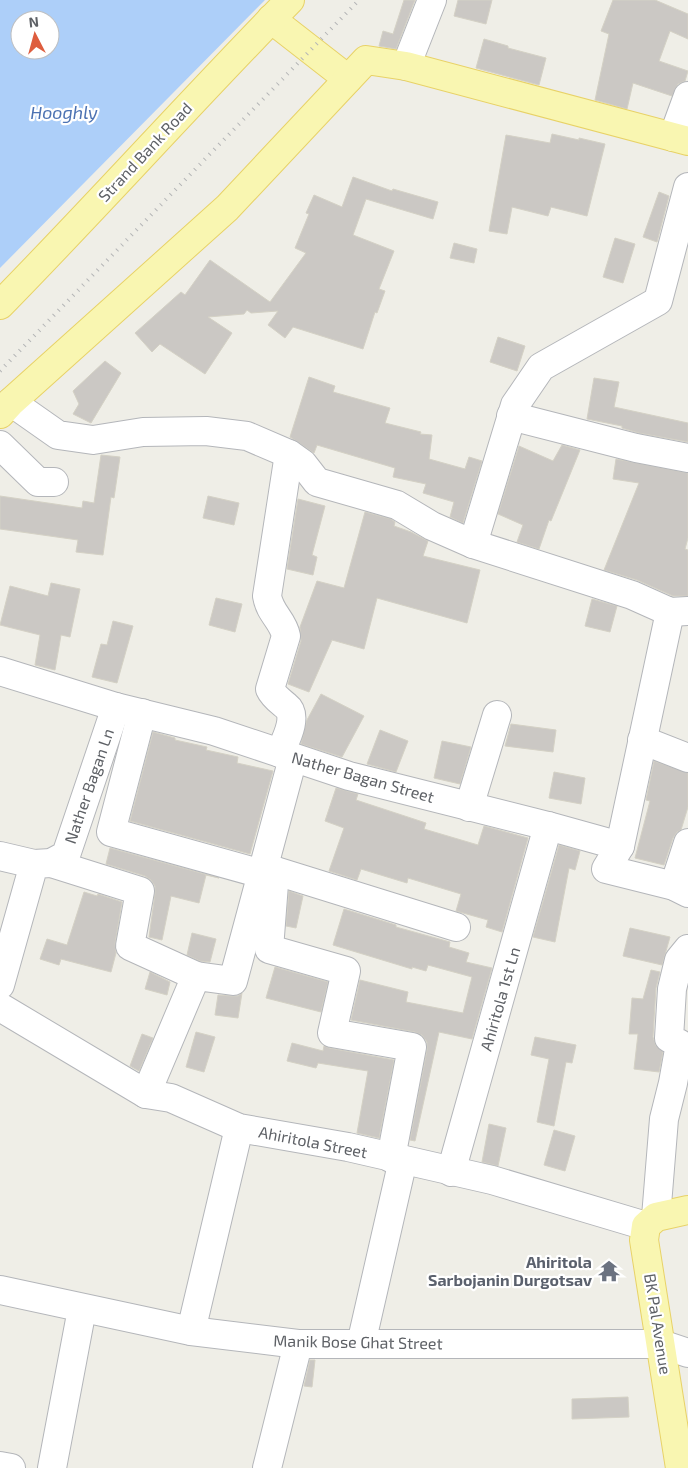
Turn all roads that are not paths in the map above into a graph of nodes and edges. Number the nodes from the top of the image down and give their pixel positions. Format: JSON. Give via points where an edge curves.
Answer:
{"nodes":[{"id":1,"x":432,"y":0,"type":"edge"},
{"id":2,"x":281,"y":9,"type":"edge"},
{"id":3,"x":406,"y":66,"type":"junction"},
{"id":4,"x":348,"y":79,"type":"junction"},
{"id":5,"x":688,"y":96,"type":"edge"},
{"id":6,"x":680,"y":139,"type":"edge"},
{"id":7,"x":688,"y":187,"type":"edge"},
{"id":8,"x":0,"y":305,"type":"edge"},
{"id":9,"x":5,"y":408,"type":"edge"},
{"id":10,"x":511,"y":416,"type":"junction"},
{"id":11,"x":0,"y":444,"type":"edge"},
{"id":12,"x":289,"y":454,"type":"junction"},
{"id":13,"x":688,"y":458,"type":"edge"},
{"id":14,"x":54,"y":482,"type":"dead end"},
{"id":15,"x":473,"y":544,"type":"junction"},
{"id":16,"x":679,"y":611,"type":"edge"},
{"id":17,"x":0,"y":671,"type":"edge"},
{"id":18,"x":129,"y":710,"type":"junction"},
{"id":19,"x":497,"y":715,"type":"dead end"},
{"id":20,"x":642,"y":740,"type":"junction"},
{"id":21,"x":287,"y":756,"type":"junction"},
{"id":22,"x":688,"y":758,"type":"edge"},
{"id":23,"x":469,"y":807,"type":"junction"},
{"id":24,"x":548,"y":826,"type":"junction"},
{"id":25,"x":688,"y":843,"type":"edge"},
{"id":26,"x":620,"y":846,"type":"junction"},
{"id":27,"x":0,"y":856,"type":"edge"},
{"id":28,"x":42,"y":864,"type":"junction"},
{"id":29,"x":267,"y":870,"type":"junction"},
{"id":30,"x":681,"y":890,"type":"edge"},
{"id":31,"x":456,"y":927,"type":"dead end"},
{"id":32,"x":688,"y":948,"type":"edge"},
{"id":33,"x":196,"y":976,"type":"junction"},
{"id":34,"x":0,"y":986,"type":"edge"},
{"id":35,"x":0,"y":1007,"type":"edge"},
{"id":36,"x":146,"y":1094,"type":"junction"},
{"id":37,"x":239,"y":1128,"type":"junction"},
{"id":38,"x":397,"y":1159,"type":"junction"},
{"id":39,"x":451,"y":1172,"type":"junction"},
{"id":40,"x":688,"y":1210,"type":"edge"},
{"id":41,"x":651,"y":1221,"type":"junction"},
{"id":42,"x":0,"y":1290,"type":"edge"},
{"id":43,"x":82,"y":1309,"type":"junction"},
{"id":44,"x":191,"y":1331,"type":"junction"},
{"id":45,"x":298,"y":1344,"type":"junction"},
{"id":46,"x":361,"y":1344,"type":"junction"},
{"id":47,"x":661,"y":1344,"type":"junction"},
{"id":48,"x":688,"y":1353,"type":"edge"},
{"id":49,"x":0,"y":1466,"type":"edge"},
{"id":50,"x":11,"y":1468,"type":"edge"},
{"id":51,"x":52,"y":1468,"type":"edge"},
{"id":52,"x":267,"y":1468,"type":"edge"},
{"id":53,"x":680,"y":1468,"type":"edge"}],
"edges":[{"from":1,"to":3,"type":"street"},
{"from":2,"to":4,"type":"main road"},
{"from":2,"to":8,"type":"main road","name":"Strand Bank Road"},
{"from":3,"to":4,"type":"main road","via":[[366,60]]},
{"from":3,"to":6,"type":"main road"},
{"from":4,"to":9,"type":"main road","via":[[228,208]]},
{"from":5,"to":6,"type":"street"},
{"from":7,"to":10,"type":"street","via":[[658,301],[541,367]]},
{"from":9,"to":12,"type":"street","via":[[58,436],[93,440],[143,432],[206,431],[247,436]]},
{"from":10,"to":13,"type":"street"},
{"from":10,"to":15,"type":"street"},
{"from":11,"to":14,"type":"street","via":[[38,482]]},
{"from":12,"to":15,"type":"street","via":[[303,464],[317,482],[397,505],[432,526]]},
{"from":12,"to":21,"type":"street","via":[[267,596],[268,606],[285,628],[286,636],[270,689],[289,708],[292,716]]},
{"from":15,"to":16,"type":"street"},
{"from":16,"to":20,"type":"street"},
{"from":17,"to":18,"type":"street","name":"Nather Bagan Street"},
{"from":18,"to":21,"type":"street","name":"Nather Bagan Street","via":[[214,731]]},
{"from":18,"to":28,"type":"street","name":"Nather Bagan Ln","via":[[66,855]]},
{"from":18,"to":29,"type":"street","via":[[111,832]]},
{"from":19,"to":23,"type":"street"},
{"from":20,"to":22,"type":"street"},
{"from":20,"to":26,"type":"street"},
{"from":21,"to":23,"type":"street","name":"Nather Bagan Street","via":[[349,776]]},
{"from":21,"to":29,"type":"street"},
{"from":23,"to":24,"type":"street","name":"Nather Bagan Street"},
{"from":24,"to":26,"type":"street","name":"Nather Bagan Street"},
{"from":24,"to":39,"type":"street","name":"Ahiritola 1st Ln"},
{"from":25,"to":30,"type":"street"},
{"from":26,"to":30,"type":"street","via":[[606,869]]},
{"from":27,"to":28,"type":"street"},
{"from":28,"to":33,"type":"street","via":[[140,891],[130,946]]},
{"from":28,"to":34,"type":"street"},
{"from":29,"to":31,"type":"street"},
{"from":29,"to":33,"type":"street","via":[[232,981]]},
{"from":29,"to":38,"type":"street","via":[[269,948],[346,971],[332,1033],[412,1047]]},
{"from":32,"to":41,"type":"street","via":[[678,960],[672,989],[669,1038],[680,1044],[664,1119]]},
{"from":33,"to":36,"type":"street"},
{"from":35,"to":36,"type":"street","name":"Ahiritola Street"},
{"from":36,"to":37,"type":"street","name":"Ahiritola Street","via":[[171,1098]]},
{"from":37,"to":38,"type":"street","name":"Ahiritola Street"},
{"from":37,"to":44,"type":"street"},
{"from":38,"to":39,"type":"street","name":"Ahiritola Street"},
{"from":38,"to":46,"type":"street"},
{"from":39,"to":41,"type":"street","name":"Ahiritola Street"},
{"from":40,"to":41,"type":"main road"},
{"from":41,"to":47,"type":"main road","name":"BK Pal Avenue","via":[[644,1240]]},
{"from":42,"to":43,"type":"street","name":"Manik Bose Ghat Street"},
{"from":43,"to":44,"type":"street","name":"Manik Bose Ghat Street"},
{"from":43,"to":51,"type":"street"},
{"from":44,"to":45,"type":"street","name":"Manik Bose Ghat Street"},
{"from":45,"to":46,"type":"street","name":"Manik Bose Ghat Street"},
{"from":45,"to":52,"type":"street"},
{"from":46,"to":47,"type":"street","name":"Manik Bose Ghat Street"},
{"from":47,"to":48,"type":"street","name":"Manik Bose Ghat Street"},
{"from":47,"to":53,"type":"main road","name":"BK Pal Avenue"},
{"from":49,"to":50,"type":"street"}]}
